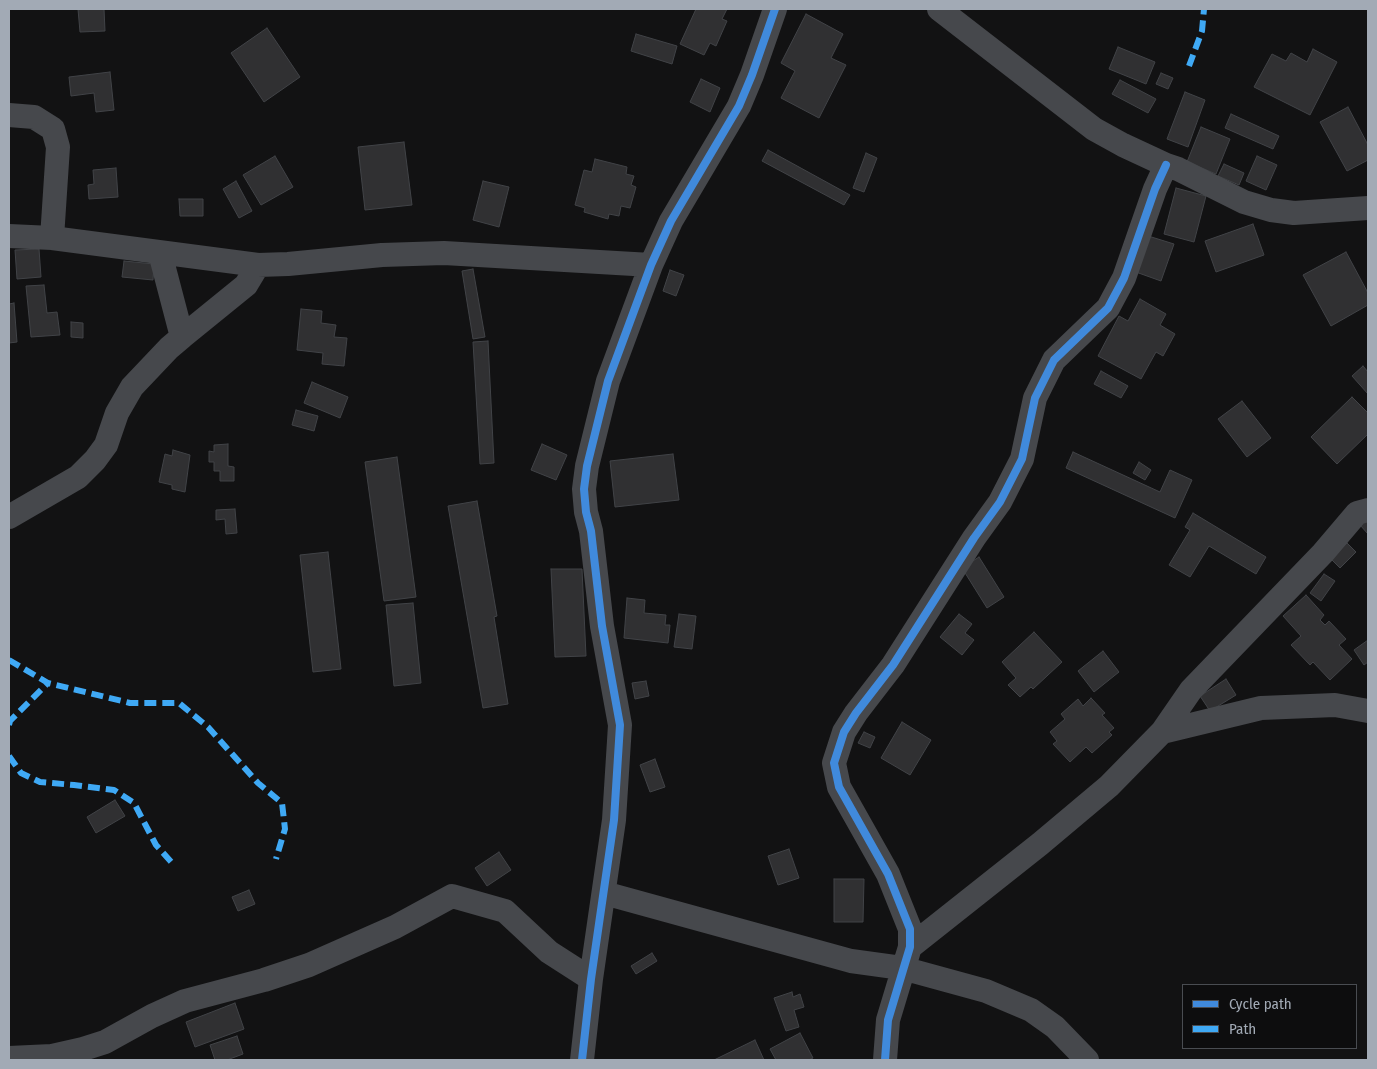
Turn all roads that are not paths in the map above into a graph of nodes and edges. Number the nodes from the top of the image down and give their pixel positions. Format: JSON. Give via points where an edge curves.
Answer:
{"nodes":[{"id":1,"x":775,"y":9,"type":"edge"},
{"id":2,"x":939,"y":9,"type":"edge"},
{"id":3,"x":9,"y":115,"type":"edge"},
{"id":4,"x":1166,"y":165,"type":"junction"},
{"id":5,"x":1368,"y":208,"type":"edge"},
{"id":6,"x":9,"y":236,"type":"edge"},
{"id":7,"x":52,"y":238,"type":"junction"},
{"id":8,"x":160,"y":253,"type":"junction"},
{"id":9,"x":258,"y":265,"type":"junction"},
{"id":10,"x":651,"y":265,"type":"junction"},
{"id":11,"x":182,"y":337,"type":"junction"},
{"id":12,"x":1368,"y":510,"type":"edge"},
{"id":13,"x":9,"y":517,"type":"edge"},
{"id":14,"x":1368,"y":710,"type":"edge"},
{"id":15,"x":1162,"y":732,"type":"junction"},
{"id":16,"x":604,"y":893,"type":"junction"},
{"id":17,"x":906,"y":958,"type":"junction"},
{"id":18,"x":591,"y":980,"type":"junction"},
{"id":19,"x":9,"y":1058,"type":"edge"},
{"id":20,"x":582,"y":1060,"type":"edge"},
{"id":21,"x":885,"y":1060,"type":"edge"},
{"id":22,"x":1087,"y":1060,"type":"edge"}],
"edges":[{"from":1,"to":10,"type":"street","via":[[739,106],[671,221]]},
{"from":2,"to":4,"type":"street","via":[[1094,129]]},
{"from":3,"to":7,"type":"street","via":[[34,117],[53,129],[58,147]]},
{"from":4,"to":5,"type":"street","via":[[1244,202],[1271,210],[1294,213]]},
{"from":4,"to":17,"type":"street","via":[[1124,278],[1108,308],[1054,360],[1035,398],[1022,459],[1000,502],[893,666],[844,732],[834,763],[839,787],[888,874],[902,908],[910,929]]},
{"from":6,"to":7,"type":"street"},
{"from":7,"to":8,"type":"street"},
{"from":8,"to":9,"type":"street"},
{"from":8,"to":11,"type":"street"},
{"from":9,"to":10,"type":"street","via":[[382,254],[444,253]]},
{"from":9,"to":11,"type":"street","via":[[246,285]]},
{"from":10,"to":16,"type":"street","via":[[608,381],[584,490],[602,626],[620,725],[614,820]]},
{"from":11,"to":13,"type":"street","via":[[132,387],[117,414],[106,445],[95,460],[78,477]]},
{"from":12,"to":15,"type":"street","via":[[1357,513],[1323,553],[1191,690]]},
{"from":14,"to":15,"type":"street","via":[[1335,706],[1261,708]]},
{"from":15,"to":17,"type":"street","via":[[1109,786]]},
{"from":16,"to":17,"type":"street","via":[[851,962]]},
{"from":16,"to":18,"type":"street"},
{"from":17,"to":21,"type":"street","via":[[888,1020]]},
{"from":17,"to":22,"type":"street","via":[[1031,1010],[1055,1027]]},
{"from":18,"to":19,"type":"street","via":[[549,952],[505,911],[452,896],[396,927],[309,965],[186,1001],[105,1042],[52,1056]]},
{"from":18,"to":20,"type":"street"}]}
